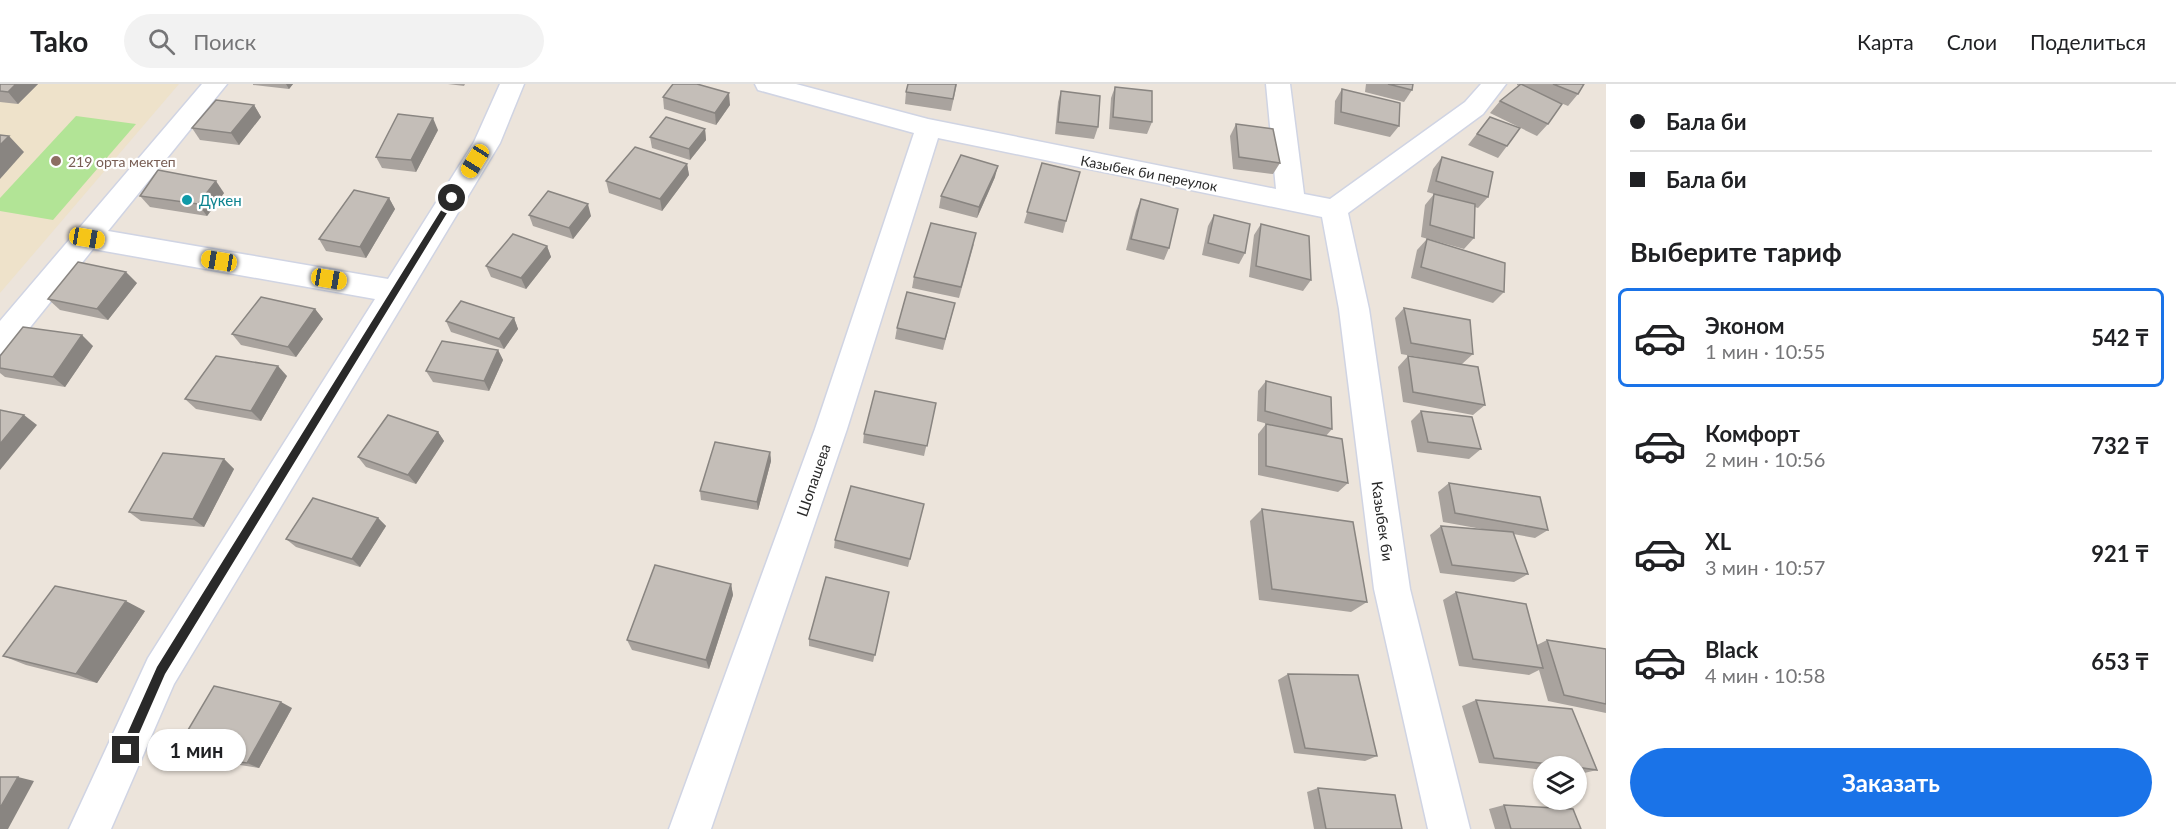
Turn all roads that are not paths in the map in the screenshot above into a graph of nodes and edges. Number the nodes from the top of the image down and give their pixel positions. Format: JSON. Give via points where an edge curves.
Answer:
{"nodes":[{"id":1,"x":215,"y":84,"type":"edge"},
{"id":2,"x":512,"y":84,"type":"edge"},
{"id":3,"x":767,"y":84,"type":"edge"},
{"id":4,"x":1278,"y":84,"type":"edge"},
{"id":5,"x":1494,"y":84,"type":"edge"},
{"id":6,"x":928,"y":128,"type":"junction"},
{"id":7,"x":1291,"y":201,"type":"junction"},
{"id":8,"x":1334,"y":210,"type":"junction"},
{"id":9,"x":87,"y":238,"type":"junction"},
{"id":10,"x":395,"y":291,"type":"junction"},
{"id":11,"x":0,"y":342,"type":"edge"},
{"id":12,"x":90,"y":829,"type":"edge"},
{"id":13,"x":690,"y":829,"type":"edge"},
{"id":14,"x":1449,"y":829,"type":"edge"}],
"edges":[{"from":1,"to":9,"type":"street"},
{"from":2,"to":10,"type":"street","via":[[487,143]]},
{"from":3,"to":6,"type":"street","name":"Казыбек би переулок"},
{"from":4,"to":7,"type":"street"},
{"from":5,"to":8,"type":"street","via":[[1474,108]]},
{"from":6,"to":7,"type":"street","name":"Казыбек би переулок"},
{"from":6,"to":13,"type":"street","name":"Шопашева","via":[[831,429]]},
{"from":7,"to":8,"type":"street","name":"Казыбек би переулок"},
{"from":8,"to":14,"type":"street","name":"Казыбек би","via":[[1354,309],[1392,589]]},
{"from":9,"to":10,"type":"street"},
{"from":9,"to":11,"type":"street"},
{"from":10,"to":12,"type":"street","via":[[161,670]]}]}
